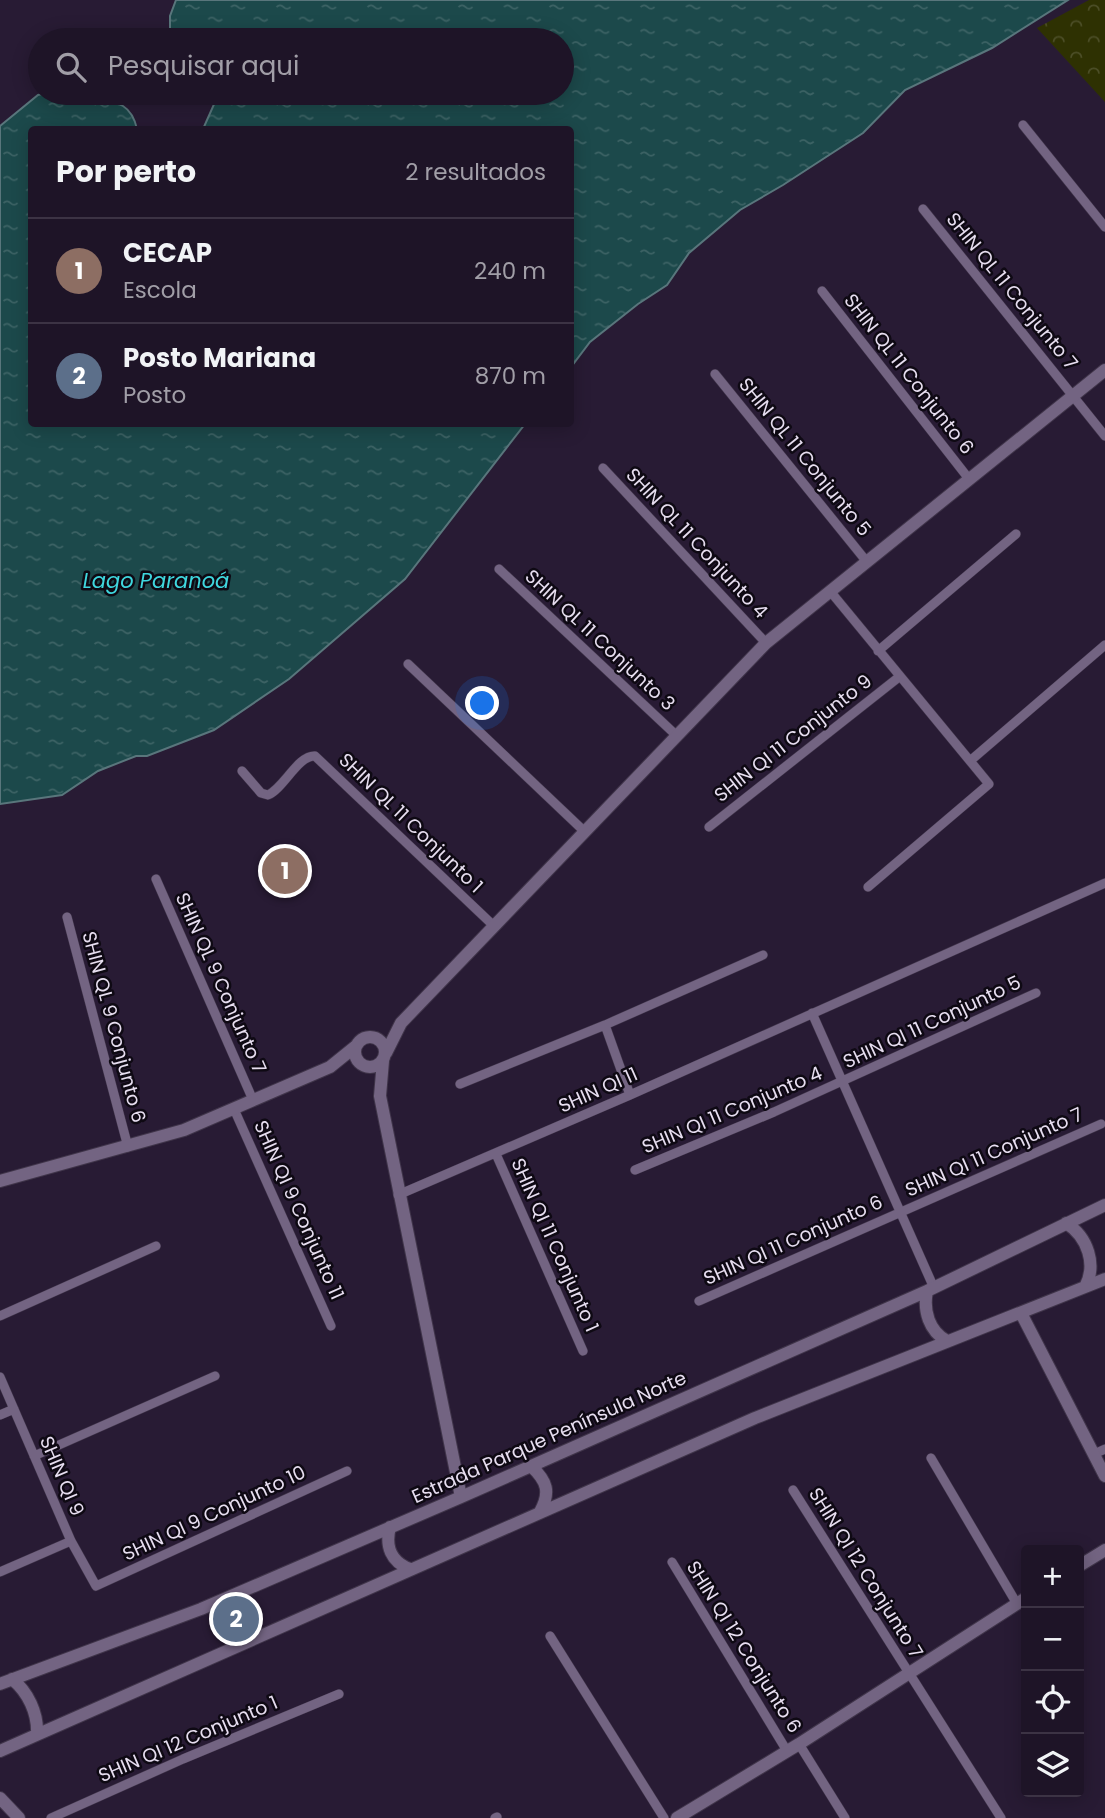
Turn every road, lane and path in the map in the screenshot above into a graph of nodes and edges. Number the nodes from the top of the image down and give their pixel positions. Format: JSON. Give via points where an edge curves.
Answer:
{"nodes":[{"id":1,"x":1023,"y":125,"type":"dead end"},
{"id":2,"x":923,"y":209,"type":"dead end"},
{"id":3,"x":1105,"y":227,"type":"edge"},
{"id":4,"x":821,"y":291,"type":"dead end"},
{"id":5,"x":1105,"y":370,"type":"edge"},
{"id":6,"x":715,"y":374,"type":"dead end"},
{"id":7,"x":1073,"y":396,"type":"junction"},
{"id":8,"x":1105,"y":436,"type":"edge"},
{"id":9,"x":603,"y":468,"type":"dead end"},
{"id":10,"x":969,"y":479,"type":"junction"},
{"id":11,"x":1016,"y":534,"type":"dead end"},
{"id":12,"x":867,"y":562,"type":"junction"},
{"id":13,"x":499,"y":569,"type":"dead end"},
{"id":14,"x":830,"y":591,"type":"junction"},
{"id":15,"x":766,"y":643,"type":"junction"},
{"id":16,"x":1105,"y":645,"type":"edge"},
{"id":17,"x":878,"y":651,"type":"junction"},
{"id":18,"x":408,"y":664,"type":"dead end"},
{"id":19,"x":899,"y":677,"type":"junction"},
{"id":20,"x":677,"y":736,"type":"junction"},
{"id":21,"x":970,"y":761,"type":"junction"},
{"id":22,"x":242,"y":771,"type":"dead end"},
{"id":23,"x":709,"y":827,"type":"dead end"},
{"id":24,"x":585,"y":832,"type":"junction"},
{"id":25,"x":156,"y":879,"type":"dead end"},
{"id":26,"x":1105,"y":883,"type":"edge"},
{"id":27,"x":868,"y":887,"type":"dead end"},
{"id":28,"x":67,"y":917,"type":"dead end"},
{"id":29,"x":495,"y":927,"type":"junction"},
{"id":30,"x":763,"y":955,"type":"dead end"},
{"id":31,"x":1036,"y":993,"type":"dead end"},
{"id":32,"x":812,"y":1013,"type":"junction"},
{"id":33,"x":401,"y":1023,"type":"junction"},
{"id":34,"x":604,"y":1025,"type":"junction"},
{"id":35,"x":372,"y":1036,"type":"junction"},
{"id":36,"x":356,"y":1046,"type":"junction"},
{"id":37,"x":384,"y":1057,"type":"junction"},
{"id":38,"x":363,"y":1065,"type":"junction"},
{"id":39,"x":330,"y":1067,"type":"junction"},
{"id":40,"x":842,"y":1082,"type":"junction"},
{"id":41,"x":460,"y":1084,"type":"dead end"},
{"id":42,"x":630,"y":1095,"type":"junction"},
{"id":43,"x":380,"y":1096,"type":"junction"},
{"id":44,"x":253,"y":1100,"type":"junction"},
{"id":45,"x":234,"y":1109,"type":"junction"},
{"id":46,"x":1101,"y":1124,"type":"dead end"},
{"id":47,"x":128,"y":1147,"type":"junction"},
{"id":48,"x":496,"y":1154,"type":"junction"},
{"id":49,"x":635,"y":1170,"type":"dead end"},
{"id":50,"x":0,"y":1181,"type":"edge"},
{"id":51,"x":398,"y":1195,"type":"junction"},
{"id":52,"x":1105,"y":1205,"type":"edge"},
{"id":53,"x":901,"y":1212,"type":"junction"},
{"id":54,"x":1066,"y":1223,"type":"junction"},
{"id":55,"x":156,"y":1246,"type":"dead end"},
{"id":56,"x":1105,"y":1279,"type":"edge"},
{"id":57,"x":1085,"y":1287,"type":"junction"},
{"id":58,"x":930,"y":1290,"type":"junction"},
{"id":59,"x":699,"y":1301,"type":"dead end"},
{"id":60,"x":1021,"y":1313,"type":"junction"},
{"id":61,"x":0,"y":1316,"type":"edge"},
{"id":62,"x":331,"y":1326,"type":"dead end"},
{"id":63,"x":947,"y":1341,"type":"junction"},
{"id":64,"x":583,"y":1350,"type":"dead end"},
{"id":65,"x":215,"y":1376,"type":"dead end"},
{"id":66,"x":0,"y":1377,"type":"edge"},
{"id":67,"x":14,"y":1409,"type":"junction"},
{"id":68,"x":0,"y":1415,"type":"edge"},
{"id":69,"x":1099,"y":1451,"type":"edge"},
{"id":70,"x":34,"y":1456,"type":"junction"},
{"id":71,"x":931,"y":1458,"type":"dead end"},
{"id":72,"x":531,"y":1466,"type":"junction"},
{"id":73,"x":347,"y":1471,"type":"dead end"},
{"id":74,"x":1105,"y":1476,"type":"edge"},
{"id":75,"x":793,"y":1490,"type":"dead end"},
{"id":76,"x":461,"y":1497,"type":"junction"},
{"id":77,"x":540,"y":1512,"type":"junction"},
{"id":78,"x":390,"y":1527,"type":"junction"},
{"id":79,"x":71,"y":1541,"type":"junction"},
{"id":80,"x":1105,"y":1550,"type":"edge"},
{"id":81,"x":671,"y":1562,"type":"dead end"},
{"id":82,"x":1084,"y":1563,"type":"edge"},
{"id":83,"x":410,"y":1569,"type":"junction"},
{"id":84,"x":0,"y":1572,"type":"edge"},
{"id":85,"x":96,"y":1587,"type":"joint"},
{"id":86,"x":1021,"y":1599,"type":"edge"},
{"id":87,"x":1021,"y":1602,"type":"edge"},
{"id":88,"x":550,"y":1636,"type":"dead end"},
{"id":89,"x":910,"y":1674,"type":"junction"},
{"id":90,"x":6,"y":1681,"type":"edge"},
{"id":91,"x":339,"y":1694,"type":"dead end"},
{"id":92,"x":37,"y":1734,"type":"junction"},
{"id":93,"x":793,"y":1747,"type":"junction"},
{"id":94,"x":0,"y":1751,"type":"edge"},
{"id":95,"x":0,"y":1798,"type":"edge"},
{"id":96,"x":685,"y":1816,"type":"edge"},
{"id":97,"x":19,"y":1818,"type":"edge"},
{"id":98,"x":51,"y":1818,"type":"edge"},
{"id":99,"x":664,"y":1818,"type":"edge"},
{"id":100,"x":845,"y":1818,"type":"edge"},
{"id":101,"x":1001,"y":1818,"type":"edge"}],
"edges":[{"from":1,"to":3,"type":"street"},
{"from":2,"to":7,"type":"street","name":"SHIN QL 11 Conjunto 7"},
{"from":4,"to":10,"type":"street","name":"SHIN QL 11 Conjunto 6"},
{"from":5,"to":7,"type":"main road"},
{"from":6,"to":12,"type":"street","name":"SHIN QL 11 Conjunto 5"},
{"from":7,"to":8,"type":"street","name":"SHIN QL 11 Conjunto 7"},
{"from":7,"to":10,"type":"main road"},
{"from":9,"to":15,"type":"street","name":"SHIN QL 11 Conjunto 4"},
{"from":10,"to":12,"type":"main road"},
{"from":11,"to":17,"type":"street"},
{"from":12,"to":14,"type":"main road"},
{"from":13,"to":20,"type":"street","name":"SHIN QL 11 Conjunto 3"},
{"from":14,"to":15,"type":"main road"},
{"from":14,"to":17,"type":"street"},
{"from":15,"to":20,"type":"main road"},
{"from":16,"to":21,"type":"street"},
{"from":17,"to":19,"type":"street"},
{"from":18,"to":24,"type":"street"},
{"from":19,"to":21,"type":"street"},
{"from":19,"to":23,"type":"street","name":"SHIN QI 11 Conjunto 9"},
{"from":20,"to":24,"type":"main road"},
{"from":21,"to":27,"type":"street","via":[[989,784]]},
{"from":22,"to":29,"type":"street","name":"SHIN QL 11 Conjunto 1","via":[[268,795],[309,756],[321,760]]},
{"from":24,"to":29,"type":"main road"},
{"from":25,"to":44,"type":"street","name":"SHIN QL 9 Conjunto 7"},
{"from":26,"to":32,"type":"street","name":"SHIN QI 11"},
{"from":28,"to":47,"type":"street","name":"SHIN QL 9 Conjunto 6"},
{"from":29,"to":33,"type":"main road"},
{"from":30,"to":34,"type":"street"},
{"from":31,"to":40,"type":"street","name":"SHIN QI 11 Conjunto 5"},
{"from":32,"to":40,"type":"street"},
{"from":32,"to":42,"type":"street","name":"SHIN QI 11"},
{"from":33,"to":35,"type":"main road"},
{"from":33,"to":37,"type":"main road"},
{"from":34,"to":41,"type":"street"},
{"from":34,"to":42,"type":"street"},
{"from":35,"to":36,"type":"main road"},
{"from":35,"to":37,"type":"main road","via":[[382,1042]]},
{"from":36,"to":38,"type":"main road","via":[[355,1055]]},
{"from":36,"to":39,"type":"main road"},
{"from":37,"to":38,"type":"main road","via":[[377,1066]]},
{"from":37,"to":43,"type":"main road"},
{"from":38,"to":39,"type":"main road"},
{"from":38,"to":43,"type":"main road"},
{"from":39,"to":44,"type":"main road"},
{"from":40,"to":49,"type":"street","name":"SHIN QI 11 Conjunto 4"},
{"from":40,"to":53,"type":"street"},
{"from":42,"to":48,"type":"street","name":"SHIN QI 11"},
{"from":43,"to":51,"type":"main road"},
{"from":44,"to":45,"type":"main road"},
{"from":45,"to":47,"type":"main road"},
{"from":45,"to":62,"type":"street","name":"SHIN QI 9 Conjunto 11"},
{"from":46,"to":53,"type":"street","name":"SHIN QI 11 Conjunto 7"},
{"from":47,"to":50,"type":"main road"},
{"from":48,"to":51,"type":"street","name":"SHIN QI 11"},
{"from":48,"to":64,"type":"street","name":"SHIN QI 11 Conjunto 1"},
{"from":51,"to":76,"type":"main road"},
{"from":52,"to":54,"type":"main road","name":"Estrada Parque Península Norte"},
{"from":53,"to":58,"type":"street"},
{"from":53,"to":59,"type":"street","name":"SHIN QI 11 Conjunto 6"},
{"from":54,"to":57,"type":"main road","via":[[1090,1257],[1091,1275]]},
{"from":54,"to":58,"type":"main road","name":"Estrada Parque Península Norte"},
{"from":55,"to":61,"type":"street"},
{"from":56,"to":57,"type":"main road"},
{"from":57,"to":60,"type":"main road"},
{"from":58,"to":63,"type":"main road","via":[[925,1301],[929,1320]]},
{"from":58,"to":72,"type":"main road","name":"Estrada Parque Península Norte"},
{"from":60,"to":63,"type":"main road"},
{"from":60,"to":69,"type":"main road"},
{"from":63,"to":77,"type":"main road"},
{"from":65,"to":70,"type":"street"},
{"from":66,"to":67,"type":"street","name":"SHIN QI 9"},
{"from":67,"to":68,"type":"street"},
{"from":67,"to":70,"type":"street","name":"SHIN QI 9"},
{"from":69,"to":74,"type":"main road"},
{"from":70,"to":79,"type":"street","name":"SHIN QI 9"},
{"from":71,"to":86,"type":"street"},
{"from":72,"to":76,"type":"main road","name":"Estrada Parque Península Norte"},
{"from":72,"to":77,"type":"main road","via":[[548,1489]]},
{"from":73,"to":85,"type":"street","name":"SHIN QI 9 Conjunto 10"},
{"from":75,"to":89,"type":"street","name":"SHIN QI 12 Conjunto 7"},
{"from":76,"to":78,"type":"main road","name":"Estrada Parque Península Norte"},
{"from":77,"to":83,"type":"main road"},
{"from":78,"to":83,"type":"main road","via":[[390,1552],[397,1563]]},
{"from":78,"to":90,"type":"main road","name":"Estrada Parque Península Norte","via":[[201,1609]]},
{"from":79,"to":84,"type":"street"},
{"from":79,"to":85,"type":"street","name":"SHIN QI 9"},
{"from":80,"to":82,"type":"main road"},
{"from":81,"to":93,"type":"street","name":"SHIN QI 12 Conjunto 6"},
{"from":83,"to":92,"type":"main road"},
{"from":87,"to":89,"type":"main road"},
{"from":88,"to":99,"type":"street"},
{"from":89,"to":93,"type":"main road"},
{"from":89,"to":101,"type":"street","name":"SHIN QI 12 Conjunto 7"},
{"from":90,"to":92,"type":"main road","via":[[25,1691],[36,1717]]},
{"from":91,"to":98,"type":"street","name":"SHIN QI 12 Conjunto 1"},
{"from":92,"to":94,"type":"main road"},
{"from":93,"to":96,"type":"main road"},
{"from":93,"to":100,"type":"street","name":"SHIN QI 12 Conjunto 6"},
{"from":95,"to":97,"type":"main road"}]}
